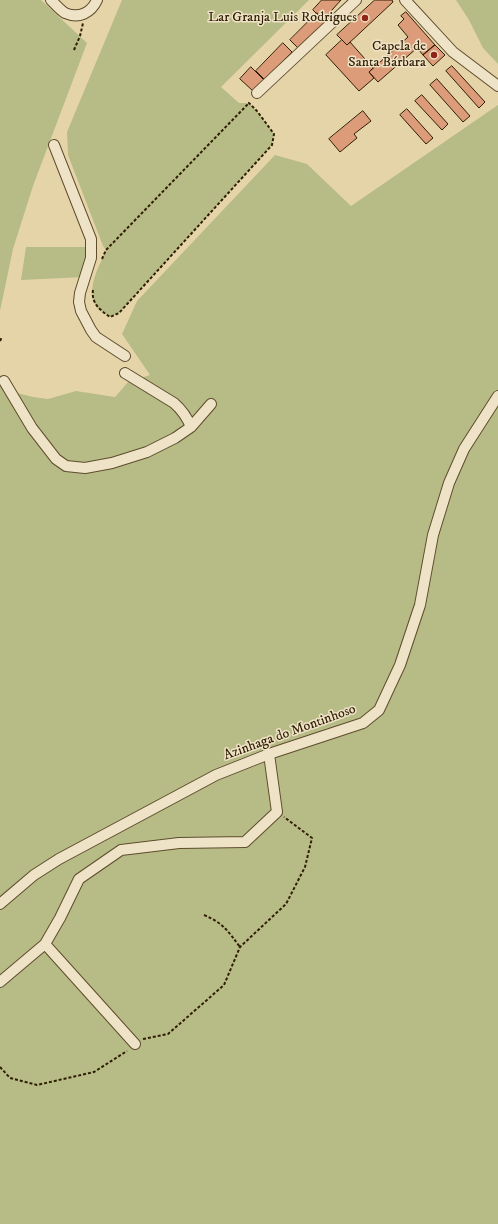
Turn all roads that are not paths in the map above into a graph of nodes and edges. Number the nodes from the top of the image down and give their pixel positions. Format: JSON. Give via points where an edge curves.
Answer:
{"nodes":[{"id":1,"x":51,"y":0,"type":"edge"},
{"id":2,"x":97,"y":0,"type":"edge"},
{"id":3,"x":356,"y":0,"type":"edge"},
{"id":4,"x":405,"y":0,"type":"edge"},
{"id":5,"x":498,"y":86,"type":"edge"},
{"id":6,"x":257,"y":93,"type":"road end"},
{"id":7,"x":54,"y":146,"type":"dead end"},
{"id":8,"x":125,"y":356,"type":"dead end"},
{"id":9,"x":125,"y":373,"type":"dead end"},
{"id":10,"x":4,"y":381,"type":"dead end"},
{"id":11,"x":498,"y":396,"type":"edge"},
{"id":12,"x":211,"y":404,"type":"dead end"},
{"id":13,"x":191,"y":427,"type":"junction"},
{"id":14,"x":269,"y":754,"type":"junction"},
{"id":15,"x":0,"y":904,"type":"edge"},
{"id":16,"x":45,"y":944,"type":"junction"},
{"id":17,"x":0,"y":982,"type":"edge"},
{"id":18,"x":135,"y":1044,"type":"road end"}],
"edges":[{"from":1,"to":2,"type":"street","via":[[64,12],[74,16],[85,14],[94,8]]},
{"from":3,"to":6,"type":"street"},
{"from":4,"to":5,"type":"street","via":[[453,52]]},
{"from":7,"to":8,"type":"street","via":[[92,240],[91,258],[80,293],[81,311],[96,337]]},
{"from":9,"to":13,"type":"street","via":[[174,403],[187,417]]},
{"from":10,"to":13,"type":"street","via":[[32,428],[56,459],[66,466],[85,468],[112,463],[147,452]]},
{"from":11,"to":14,"type":"street","name":"Azinhaga do Montinhoso","via":[[464,449],[449,483],[433,535],[420,605],[400,665],[379,710],[363,722]]},
{"from":12,"to":13,"type":"street"},
{"from":14,"to":15,"type":"street","name":"Azinhaga do Montinhoso","via":[[216,775],[59,859],[34,875]]},
{"from":14,"to":16,"type":"street","via":[[277,812],[245,842],[179,843],[121,850],[79,879]]},
{"from":16,"to":17,"type":"street"},
{"from":16,"to":18,"type":"street"}]}
